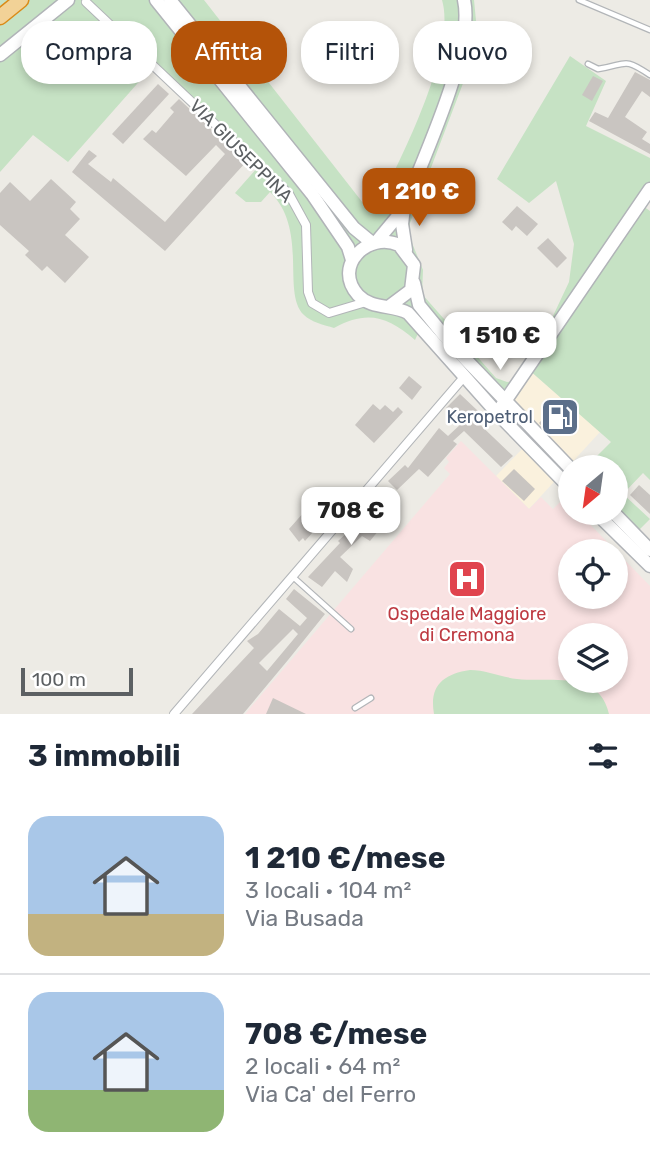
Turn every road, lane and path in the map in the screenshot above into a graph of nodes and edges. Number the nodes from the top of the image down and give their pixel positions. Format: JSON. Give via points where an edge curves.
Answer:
{"nodes":[{"id":1,"x":22,"y":0,"type":"edge"},
{"id":2,"x":68,"y":0,"type":"edge"},
{"id":3,"x":156,"y":0,"type":"edge"},
{"id":4,"x":170,"y":0,"type":"edge"},
{"id":5,"x":464,"y":0,"type":"edge"},
{"id":6,"x":579,"y":0,"type":"edge"},
{"id":7,"x":86,"y":2,"type":"dead end"},
{"id":8,"x":0,"y":18,"type":"edge"},
{"id":9,"x":650,"y":30,"type":"edge"},
{"id":10,"x":0,"y":55,"type":"edge"},
{"id":11,"x":588,"y":64,"type":"dead end"},
{"id":12,"x":650,"y":75,"type":"edge"},
{"id":13,"x":650,"y":190,"type":"edge"},
{"id":14,"x":404,"y":208,"type":"junction"},
{"id":15,"x":374,"y":242,"type":"junction"},
{"id":16,"x":406,"y":250,"type":"junction"},
{"id":17,"x":352,"y":260,"type":"junction"},
{"id":18,"x":414,"y":283,"type":"junction"},
{"id":19,"x":352,"y":286,"type":"junction"},
{"id":20,"x":366,"y":302,"type":"junction"},
{"id":21,"x":391,"y":305,"type":"junction"},
{"id":22,"x":344,"y":309,"type":"junction"},
{"id":23,"x":468,"y":372,"type":"junction"},
{"id":24,"x":506,"y":402,"type":"junction"},
{"id":25,"x":497,"y":413,"type":"junction"},
{"id":26,"x":558,"y":456,"type":"edge"},
{"id":27,"x":558,"y":476,"type":"edge"},
{"id":28,"x":608,"y":525,"type":"edge"},
{"id":29,"x":626,"y":525,"type":"edge"},
{"id":30,"x":650,"y":550,"type":"edge"},
{"id":31,"x":650,"y":566,"type":"edge"},
{"id":32,"x":292,"y":576,"type":"junction"},
{"id":33,"x":351,"y":629,"type":"dead end"},
{"id":34,"x":371,"y":698,"type":"dead end"},
{"id":35,"x":355,"y":708,"type":"dead end"},
{"id":36,"x":174,"y":714,"type":"edge"}],
"edges":[{"from":1,"to":8,"type":"highway"},
{"from":2,"to":10,"type":"main road"},
{"from":3,"to":17,"type":"main road","name":"VIA GIUSEPPINA","via":[[313,194]]},
{"from":4,"to":15,"type":"main road","name":"VIA GIUSEPPINA","via":[[354,228]]},
{"from":5,"to":14,"type":"main road","via":[[463,50]]},
{"from":6,"to":9,"type":"lane"},
{"from":7,"to":22,"type":"street","name":"VIA GIUSEPPINA","via":[[289,194],[306,225],[312,303],[329,313]]},
{"from":11,"to":12,"type":"lane","via":[[598,69],[621,62]]},
{"from":13,"to":24,"type":"main road"},
{"from":14,"to":15,"type":"main road"},
{"from":14,"to":16,"type":"main road"},
{"from":15,"to":16,"type":"main road","via":[[392,242]]},
{"from":15,"to":17,"type":"main road"},
{"from":16,"to":18,"type":"main road","via":[[414,265]]},
{"from":17,"to":19,"type":"main road"},
{"from":18,"to":21,"type":"main road","via":[[405,297]]},
{"from":18,"to":23,"type":"main road","via":[[419,305]]},
{"from":19,"to":20,"type":"main road"},
{"from":19,"to":22,"type":"street"},
{"from":20,"to":21,"type":"main road"},
{"from":20,"to":22,"type":"street","name":"VIA GIUSEPPINA"},
{"from":21,"to":23,"type":"main road","via":[[413,317]]},
{"from":23,"to":24,"type":"main road"},
{"from":23,"to":25,"type":"main road"},
{"from":23,"to":32,"type":"street"},
{"from":24,"to":25,"type":"main road"},
{"from":24,"to":26,"type":"main road"},
{"from":25,"to":27,"type":"main road"},
{"from":28,"to":31,"type":"main road"},
{"from":29,"to":30,"type":"main road"},
{"from":32,"to":33,"type":"lane"},
{"from":32,"to":36,"type":"street"},
{"from":34,"to":35,"type":"lane"}]}
